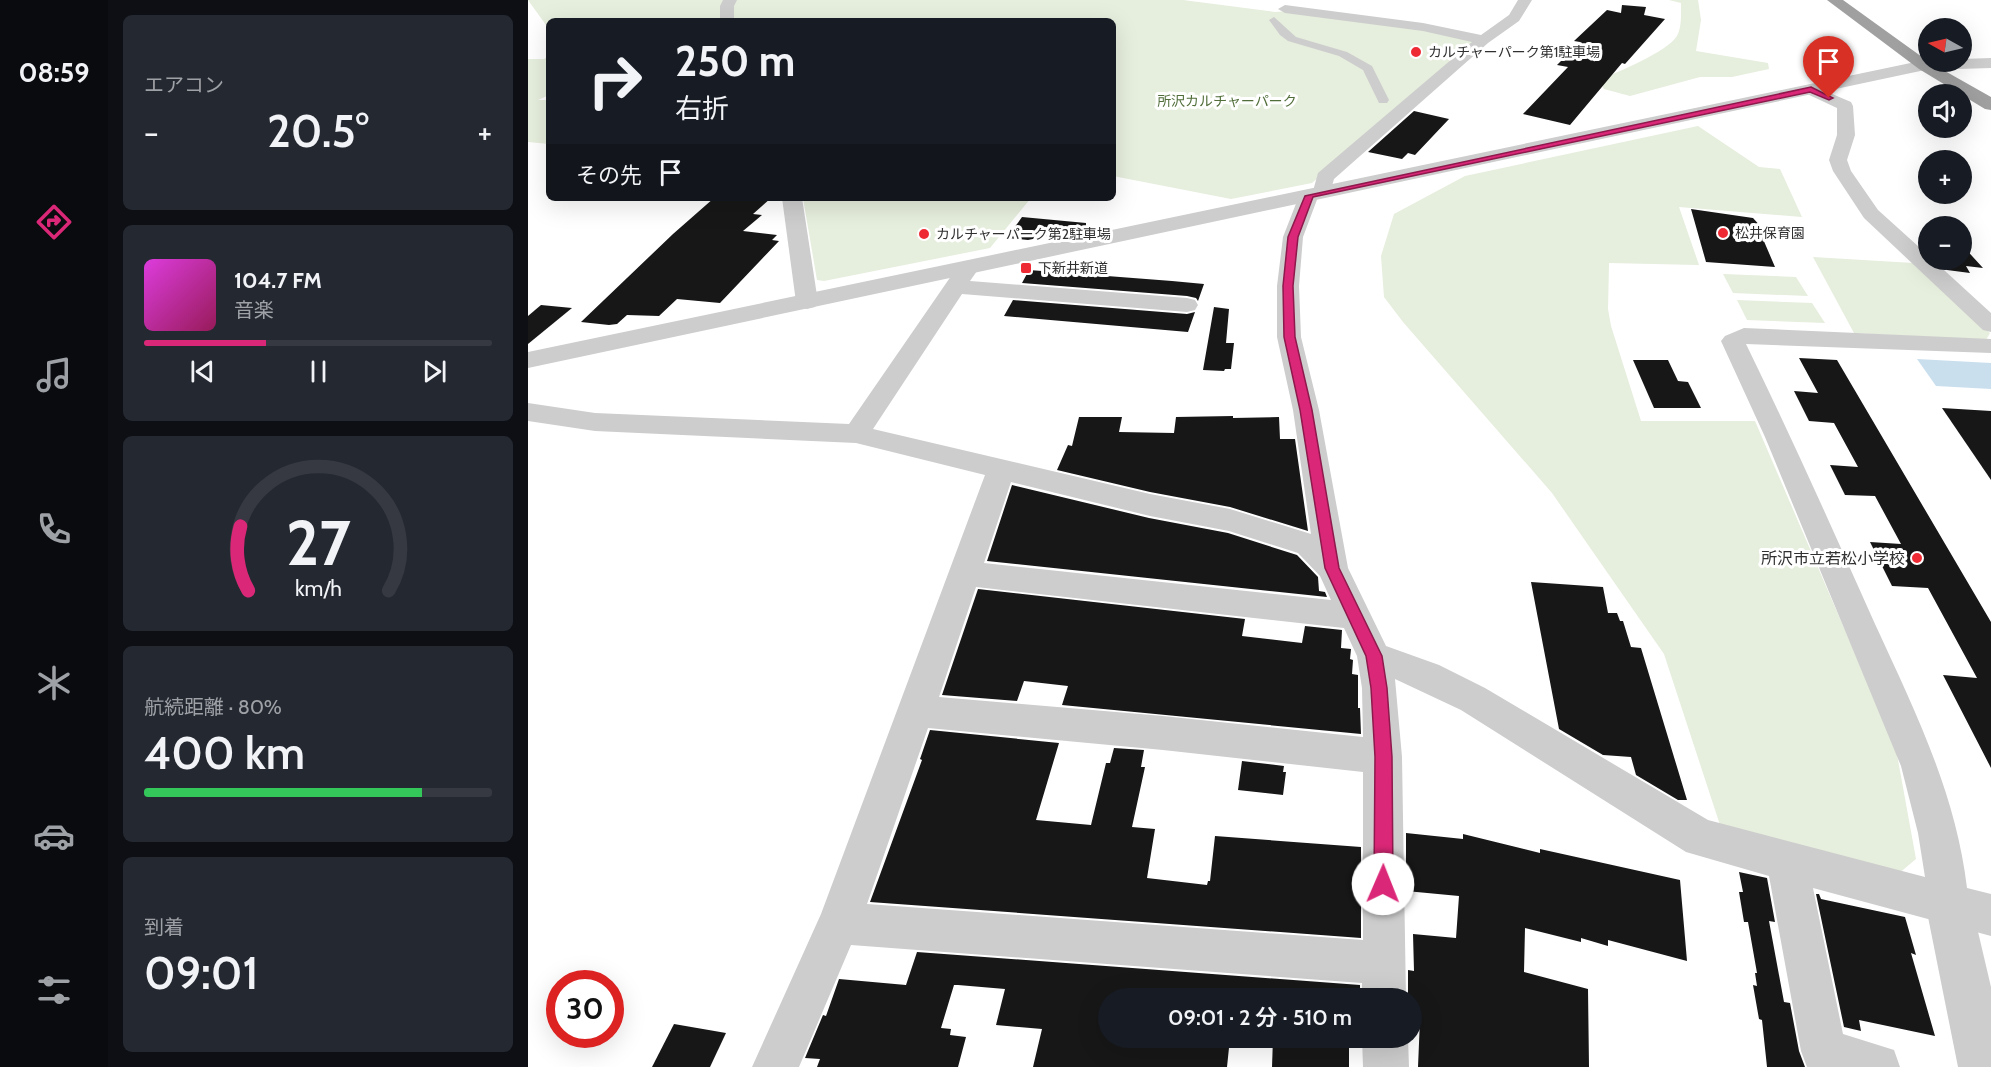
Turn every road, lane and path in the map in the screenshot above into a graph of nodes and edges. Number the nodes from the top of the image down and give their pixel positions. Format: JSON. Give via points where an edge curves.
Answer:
{"nodes":[{"id":1,"x":730,"y":0,"type":"edge"},
{"id":2,"x":1525,"y":0,"type":"edge"},
{"id":3,"x":1834,"y":0,"type":"edge"},
{"id":4,"x":1851,"y":0,"type":"edge"},
{"id":5,"x":1284,"y":11,"type":"edge"},
{"id":6,"x":727,"y":18,"type":"edge"},
{"id":7,"x":1483,"y":40,"type":"junction"},
{"id":8,"x":1918,"y":49,"type":"edge"},
{"id":9,"x":1918,"y":51,"type":"edge"},
{"id":10,"x":1972,"y":62,"type":"edge"},
{"id":11,"x":1991,"y":63,"type":"edge"},
{"id":12,"x":1918,"y":65,"type":"edge"},
{"id":13,"x":1949,"y":72,"type":"edge"},
{"id":14,"x":1811,"y":90,"type":"junction"},
{"id":15,"x":1383,"y":100,"type":"dead end"},
{"id":16,"x":1991,"y":105,"type":"edge"},
{"id":17,"x":1315,"y":194,"type":"junction"},
{"id":18,"x":792,"y":201,"type":"edge"},
{"id":19,"x":962,"y":278,"type":"junction"},
{"id":20,"x":807,"y":302,"type":"junction"},
{"id":21,"x":1187,"y":305,"type":"dead end"},
{"id":22,"x":1991,"y":325,"type":"edge"},
{"id":23,"x":1991,"y":346,"type":"edge"},
{"id":24,"x":528,"y":360,"type":"edge"},
{"id":25,"x":528,"y":412,"type":"edge"},
{"id":26,"x":856,"y":434,"type":"junction"},
{"id":27,"x":1002,"y":468,"type":"junction"},
{"id":28,"x":1332,"y":568,"type":"junction"},
{"id":29,"x":965,"y":573,"type":"junction"},
{"id":30,"x":1356,"y":616,"type":"junction"},
{"id":31,"x":1374,"y":656,"type":"junction"},
{"id":32,"x":915,"y":711,"type":"junction"},
{"id":33,"x":1383,"y":757,"type":"junction"},
{"id":34,"x":1787,"y":862,"type":"junction"},
{"id":35,"x":1970,"y":908,"type":"edge"},
{"id":36,"x":839,"y":923,"type":"junction"},
{"id":37,"x":1383,"y":981,"type":"edge"},
{"id":38,"x":1385,"y":1048,"type":"edge"},
{"id":39,"x":776,"y":1067,"type":"edge"},
{"id":40,"x":1386,"y":1067,"type":"edge"},
{"id":41,"x":1877,"y":1067,"type":"edge"},
{"id":42,"x":1984,"y":1067,"type":"edge"}],
"edges":[{"from":1,"to":6,"type":"street"},
{"from":2,"to":7,"type":"street","via":[[1509,22]]},
{"from":3,"to":9,"type":"highway"},
{"from":4,"to":8,"type":"highway"},
{"from":5,"to":7,"type":"street","via":[[1423,27]]},
{"from":5,"to":15,"type":"street","via":[[1284,33],[1343,54],[1368,68]]},
{"from":7,"to":17,"type":"street","via":[[1325,177]]},
{"from":10,"to":11,"type":"street"},
{"from":12,"to":14,"type":"street"},
{"from":13,"to":16,"type":"highway"},
{"from":14,"to":17,"type":"street"},
{"from":14,"to":22,"type":"street","via":[[1845,106],[1846,135],[1838,160],[1871,214]]},
{"from":17,"to":19,"type":"street"},
{"from":17,"to":28,"type":"street","via":[[1293,237],[1288,286],[1289,337],[1306,410]]},
{"from":18,"to":20,"type":"street"},
{"from":19,"to":20,"type":"street"},
{"from":19,"to":21,"type":"street"},
{"from":19,"to":26,"type":"street"},
{"from":20,"to":24,"type":"street"},
{"from":23,"to":35,"type":"street","via":[[1744,335],[1733,341],[1920,766],[1936,823]]},
{"from":25,"to":26,"type":"street","via":[[595,422]]},
{"from":26,"to":27,"type":"street"},
{"from":27,"to":28,"type":"street","via":[[1251,526],[1309,545]]},
{"from":27,"to":29,"type":"street"},
{"from":28,"to":30,"type":"street"},
{"from":29,"to":30,"type":"street"},
{"from":29,"to":32,"type":"street"},
{"from":30,"to":31,"type":"street"},
{"from":31,"to":33,"type":"street"},
{"from":31,"to":34,"type":"street","via":[[1473,699],[1700,838]]},
{"from":32,"to":33,"type":"street"},
{"from":32,"to":36,"type":"street"},
{"from":33,"to":37,"type":"street"},
{"from":34,"to":35,"type":"street"},
{"from":34,"to":41,"type":"street","via":[[1824,1052]]},
{"from":35,"to":42,"type":"street"},
{"from":36,"to":37,"type":"street"},
{"from":36,"to":39,"type":"street"},
{"from":38,"to":40,"type":"street"}]}
